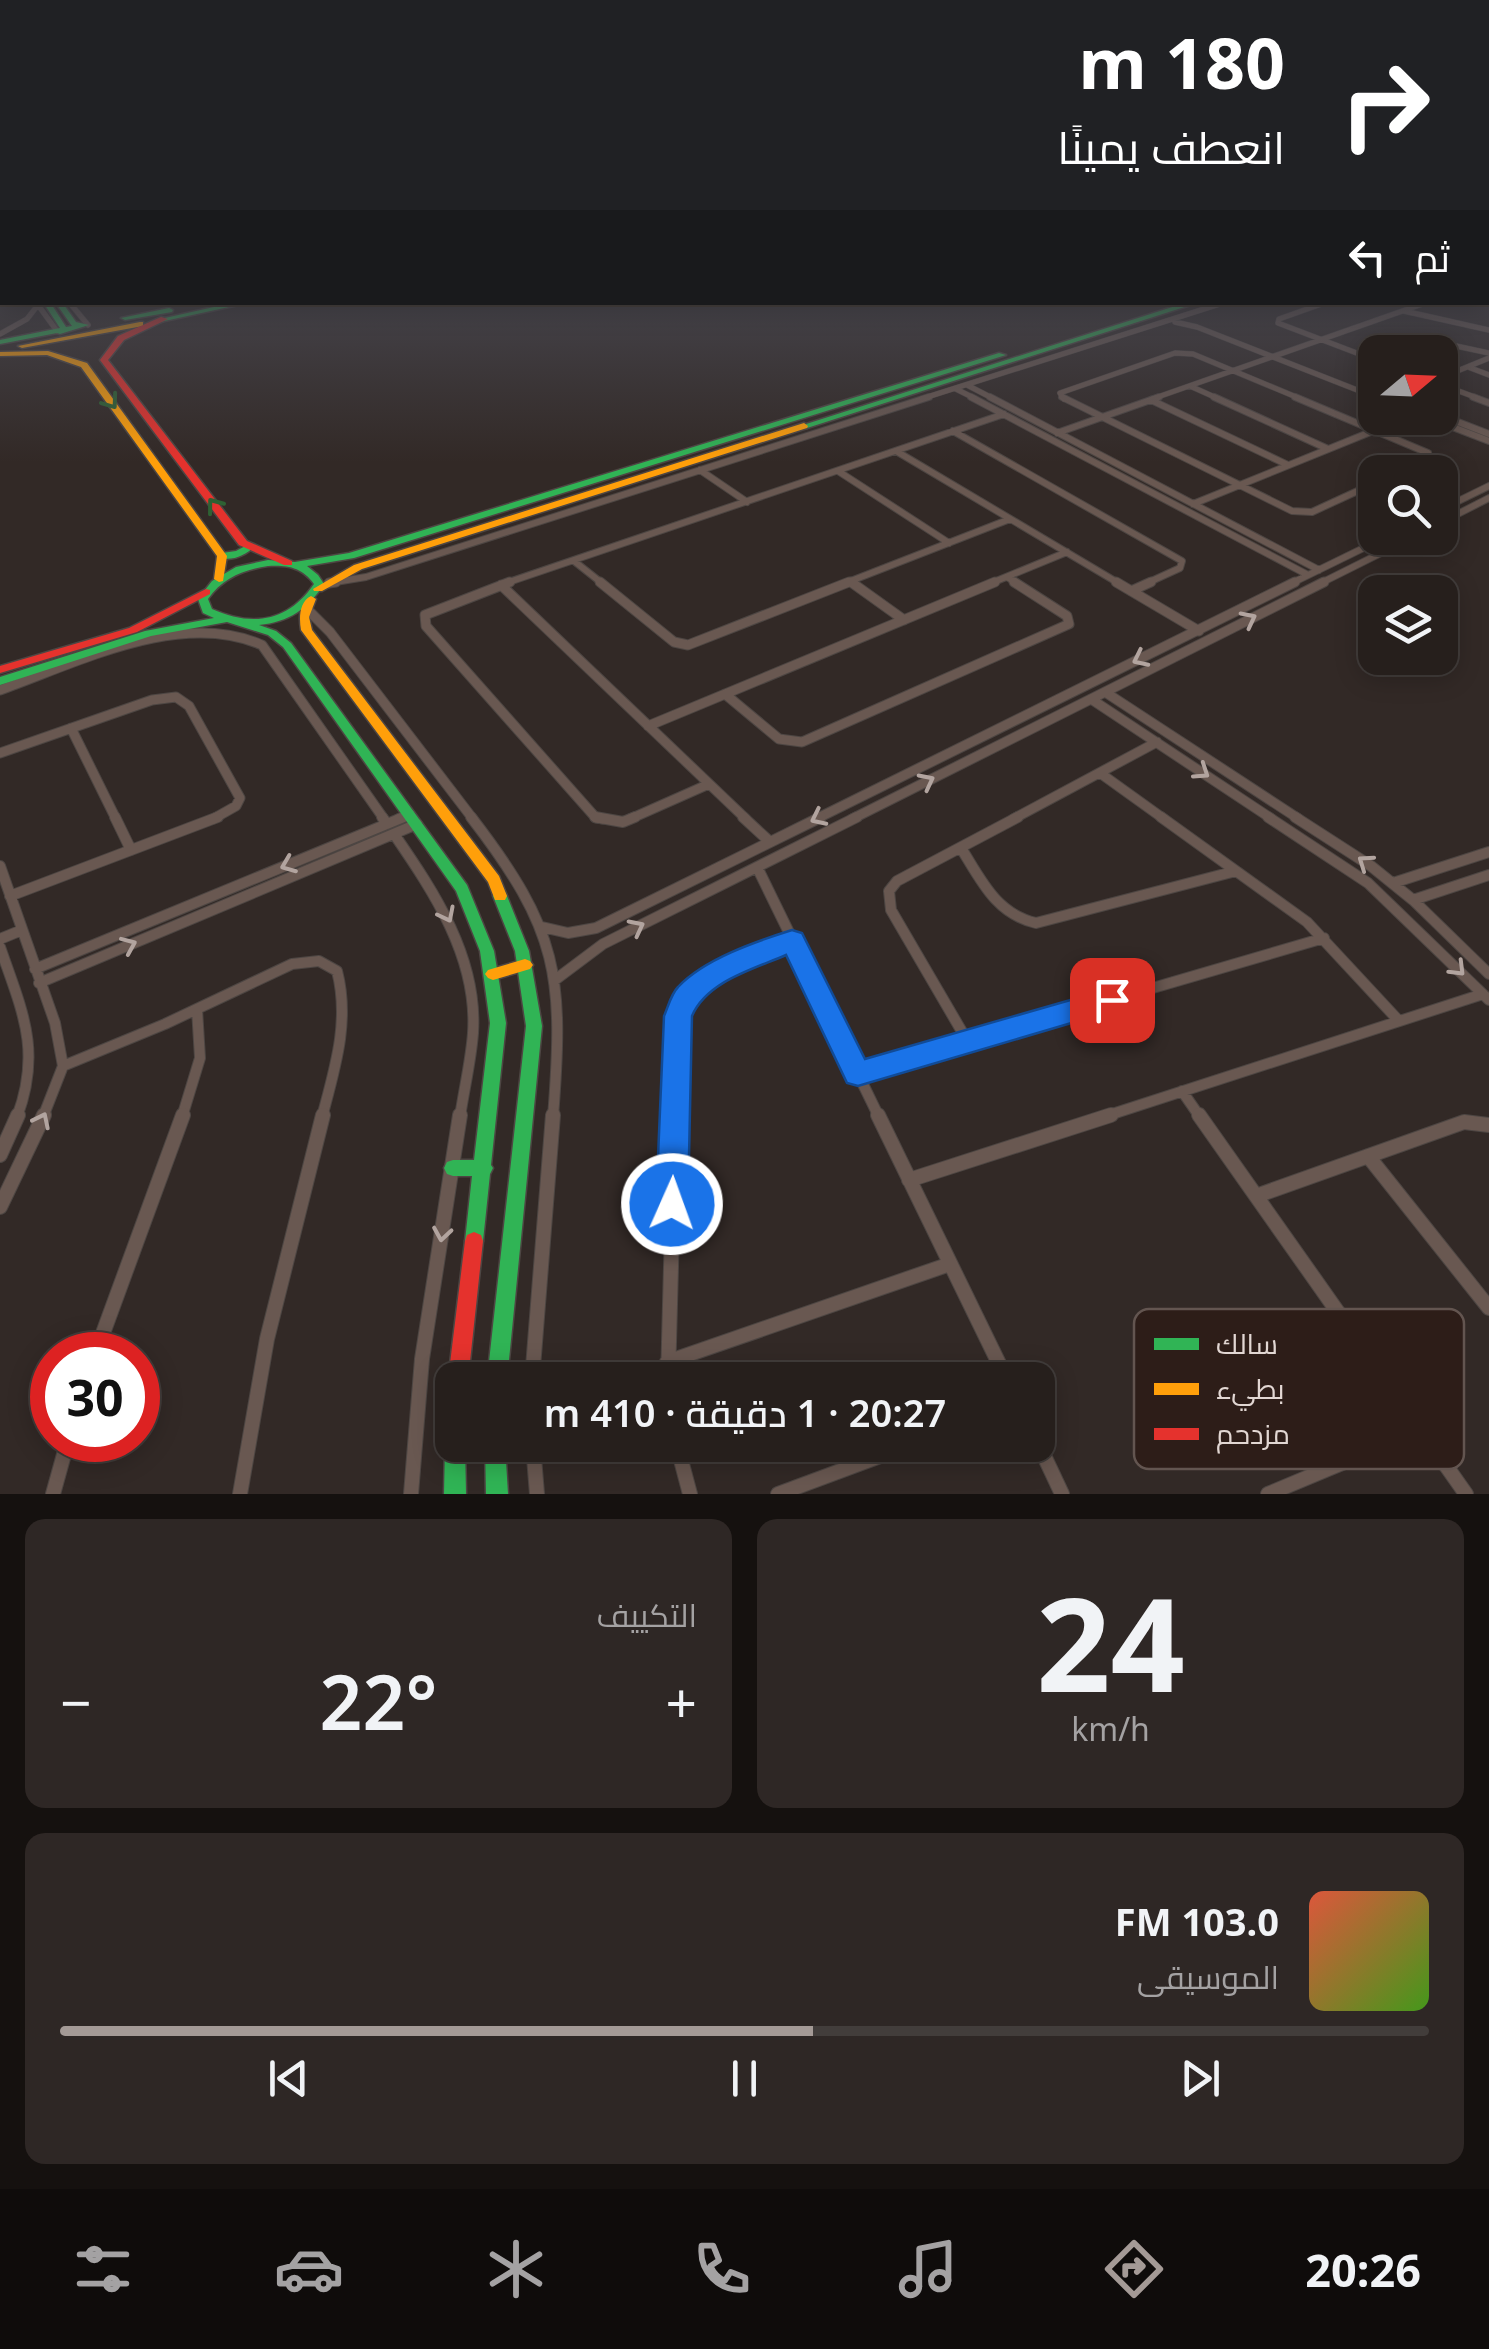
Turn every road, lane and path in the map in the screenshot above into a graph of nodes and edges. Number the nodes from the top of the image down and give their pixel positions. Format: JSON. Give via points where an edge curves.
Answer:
{"nodes":[{"id":1,"x":24,"y":322,"type":"edge"},
{"id":2,"x":62,"y":322,"type":"edge"},
{"id":3,"x":114,"y":322,"type":"edge"},
{"id":4,"x":118,"y":322,"type":"edge"},
{"id":5,"x":147,"y":322,"type":"edge"},
{"id":6,"x":158,"y":322,"type":"edge"},
{"id":7,"x":1108,"y":322,"type":"edge"},
{"id":8,"x":1150,"y":322,"type":"edge"},
{"id":9,"x":1166,"y":322,"type":"edge"},
{"id":10,"x":1172,"y":322,"type":"edge"},
{"id":11,"x":1204,"y":322,"type":"edge"},
{"id":12,"x":1280,"y":322,"type":"edge"},
{"id":13,"x":1373,"y":322,"type":"edge"},
{"id":14,"x":1452,"y":322,"type":"edge"},
{"id":15,"x":1484,"y":322,"type":"edge"},
{"id":16,"x":1471,"y":326,"type":"junction"},
{"id":17,"x":89,"y":327,"type":"junction"},
{"id":18,"x":1489,"y":330,"type":"edge"},
{"id":19,"x":1321,"y":340,"type":"junction"},
{"id":20,"x":0,"y":345,"type":"edge"},
{"id":21,"x":1458,"y":347,"type":"edge"},
{"id":22,"x":1282,"y":354,"type":"junction"},
{"id":23,"x":1358,"y":354,"type":"edge"},
{"id":24,"x":1489,"y":355,"type":"edge"},
{"id":25,"x":1274,"y":357,"type":"junction"},
{"id":26,"x":106,"y":364,"type":"junction"},
{"id":27,"x":86,"y":367,"type":"junction"},
{"id":28,"x":1467,"y":367,"type":"junction"},
{"id":29,"x":1234,"y":370,"type":"junction"},
{"id":30,"x":1458,"y":372,"type":"edge"},
{"id":31,"x":1489,"y":375,"type":"edge"},
{"id":32,"x":967,"y":385,"type":"junction"},
{"id":33,"x":1190,"y":386,"type":"junction"},
{"id":34,"x":1358,"y":386,"type":"edge"},
{"id":35,"x":1358,"y":387,"type":"edge"},
{"id":36,"x":956,"y":388,"type":"junction"},
{"id":37,"x":1458,"y":389,"type":"edge"},
{"id":38,"x":1151,"y":400,"type":"junction"},
{"id":39,"x":1489,"y":402,"type":"edge"},
{"id":40,"x":1004,"y":414,"type":"junction"},
{"id":41,"x":1100,"y":418,"type":"junction"},
{"id":42,"x":1358,"y":422,"type":"edge"},
{"id":43,"x":1458,"y":423,"type":"edge"},
{"id":44,"x":1458,"y":428,"type":"edge"},
{"id":45,"x":953,"y":432,"type":"junction"},
{"id":46,"x":1057,"y":433,"type":"junction"},
{"id":47,"x":1361,"y":435,"type":"edge"},
{"id":48,"x":1389,"y":435,"type":"edge"},
{"id":49,"x":1489,"y":438,"type":"edge"},
{"id":50,"x":1328,"y":448,"type":"junction"},
{"id":51,"x":896,"y":451,"type":"junction"},
{"id":52,"x":1427,"y":455,"type":"edge"},
{"id":53,"x":1289,"y":465,"type":"junction"},
{"id":54,"x":700,"y":470,"type":"junction"},
{"id":55,"x":838,"y":470,"type":"junction"},
{"id":56,"x":1238,"y":486,"type":"junction"},
{"id":57,"x":1489,"y":486,"type":"edge"},
{"id":58,"x":1358,"y":490,"type":"edge"},
{"id":59,"x":1489,"y":498,"type":"edge"},
{"id":60,"x":1458,"y":501,"type":"edge"},
{"id":61,"x":747,"y":502,"type":"junction"},
{"id":62,"x":1193,"y":504,"type":"junction"},
{"id":63,"x":1458,"y":514,"type":"edge"},
{"id":64,"x":1010,"y":519,"type":"junction"},
{"id":65,"x":949,"y":543,"type":"junction"},
{"id":66,"x":249,"y":547,"type":"junction"},
{"id":67,"x":1358,"y":551,"type":"edge"},
{"id":68,"x":1067,"y":552,"type":"junction"},
{"id":69,"x":1377,"y":555,"type":"edge"},
{"id":70,"x":222,"y":556,"type":"junction"},
{"id":71,"x":574,"y":560,"type":"junction"},
{"id":72,"x":292,"y":564,"type":"junction"},
{"id":73,"x":1319,"y":570,"type":"junction"},
{"id":74,"x":1308,"y":575,"type":"junction"},
{"id":75,"x":1007,"y":577,"type":"junction"},
{"id":76,"x":219,"y":579,"type":"junction"},
{"id":77,"x":850,"y":581,"type":"junction"},
{"id":78,"x":501,"y":586,"type":"junction"},
{"id":79,"x":1131,"y":591,"type":"junction"},
{"id":80,"x":206,"y":592,"type":"junction"},
{"id":81,"x":316,"y":595,"type":"junction"},
{"id":82,"x":223,"y":620,"type":"junction"},
{"id":83,"x":904,"y":620,"type":"junction"},
{"id":84,"x":240,"y":623,"type":"junction"},
{"id":85,"x":1198,"y":630,"type":"junction"},
{"id":86,"x":1211,"y":638,"type":"junction"},
{"id":87,"x":0,"y":670,"type":"edge"},
{"id":88,"x":0,"y":681,"type":"edge"},
{"id":89,"x":0,"y":690,"type":"edge"},
{"id":90,"x":1105,"y":692,"type":"junction"},
{"id":91,"x":725,"y":694,"type":"junction"},
{"id":92,"x":1091,"y":698,"type":"junction"},
{"id":93,"x":648,"y":726,"type":"junction"},
{"id":94,"x":71,"y":728,"type":"junction"},
{"id":95,"x":1157,"y":742,"type":"junction"},
{"id":96,"x":0,"y":752,"type":"edge"},
{"id":97,"x":1100,"y":773,"type":"junction"},
{"id":98,"x":709,"y":784,"type":"junction"},
{"id":99,"x":414,"y":819,"type":"junction"},
{"id":100,"x":390,"y":829,"type":"junction"},
{"id":101,"x":770,"y":842,"type":"junction"},
{"id":102,"x":961,"y":848,"type":"junction"},
{"id":103,"x":131,"y":850,"type":"junction"},
{"id":104,"x":1489,"y":852,"type":"edge"},
{"id":105,"x":0,"y":866,"type":"edge"},
{"id":106,"x":757,"y":867,"type":"junction"},
{"id":107,"x":1236,"y":871,"type":"junction"},
{"id":108,"x":1489,"y":875,"type":"edge"},
{"id":109,"x":1393,"y":883,"type":"junction"},
{"id":110,"x":10,"y":896,"type":"junction"},
{"id":111,"x":1413,"y":900,"type":"junction"},
{"id":112,"x":542,"y":927,"type":"junction"},
{"id":113,"x":22,"y":930,"type":"junction"},
{"id":114,"x":1324,"y":938,"type":"junction"},
{"id":115,"x":0,"y":939,"type":"edge"},
{"id":116,"x":792,"y":940,"type":"junction"},
{"id":117,"x":0,"y":947,"type":"edge"},
{"id":118,"x":525,"y":965,"type":"junction"},
{"id":119,"x":35,"y":970,"type":"junction"},
{"id":120,"x":493,"y":974,"type":"junction"},
{"id":121,"x":1489,"y":974,"type":"edge"},
{"id":122,"x":555,"y":980,"type":"junction"},
{"id":123,"x":39,"y":983,"type":"junction"},
{"id":124,"x":1486,"y":997,"type":"edge"},
{"id":125,"x":197,"y":1009,"type":"junction"},
{"id":126,"x":1399,"y":1021,"type":"junction"},
{"id":127,"x":968,"y":1042,"type":"junction"},
{"id":128,"x":62,"y":1066,"type":"junction"},
{"id":129,"x":858,"y":1074,"type":"junction"},
{"id":130,"x":1182,"y":1091,"type":"junction"},
{"id":131,"x":1489,"y":1125,"type":"edge"},
{"id":132,"x":0,"y":1155,"type":"edge"},
{"id":133,"x":1368,"y":1156,"type":"junction"},
{"id":134,"x":453,"y":1168,"type":"junction"},
{"id":135,"x":484,"y":1168,"type":"junction"},
{"id":136,"x":909,"y":1180,"type":"junction"},
{"id":137,"x":1256,"y":1196,"type":"junction"},
{"id":138,"x":0,"y":1208,"type":"edge"},
{"id":139,"x":950,"y":1264,"type":"junction"},
{"id":140,"x":1489,"y":1308,"type":"edge"},
{"id":141,"x":1336,"y":1309,"type":"edge"},
{"id":142,"x":103,"y":1332,"type":"edge"},
{"id":143,"x":460,"y":1362,"type":"edge"},
{"id":144,"x":498,"y":1362,"type":"edge"},
{"id":145,"x":533,"y":1362,"type":"edge"},
{"id":146,"x":668,"y":1362,"type":"joint"},
{"id":147,"x":998,"y":1362,"type":"edge"},
{"id":148,"x":62,"y":1462,"type":"edge"},
{"id":149,"x":455,"y":1462,"type":"edge"},
{"id":150,"x":496,"y":1462,"type":"edge"},
{"id":151,"x":535,"y":1462,"type":"edge"},
{"id":152,"x":682,"y":1462,"type":"edge"},
{"id":153,"x":864,"y":1462,"type":"edge"},
{"id":154,"x":1047,"y":1462,"type":"edge"},
{"id":155,"x":1339,"y":1469,"type":"edge"},
{"id":156,"x":1448,"y":1469,"type":"edge"},
{"id":157,"x":1297,"y":1489,"type":"edge"},
{"id":158,"x":53,"y":1494,"type":"edge"},
{"id":159,"x":240,"y":1494,"type":"edge"},
{"id":160,"x":411,"y":1494,"type":"edge"},
{"id":161,"x":455,"y":1494,"type":"edge"},
{"id":162,"x":497,"y":1494,"type":"edge"},
{"id":163,"x":538,"y":1494,"type":"edge"},
{"id":164,"x":690,"y":1494,"type":"edge"},
{"id":165,"x":778,"y":1494,"type":"edge"},
{"id":166,"x":1062,"y":1494,"type":"edge"},
{"id":167,"x":1268,"y":1494,"type":"edge"},
{"id":168,"x":1466,"y":1494,"type":"edge"}],
"edges":[{"from":1,"to":20,"type":"street"},
{"from":2,"to":17,"type":"street"},
{"from":2,"to":17,"type":"street"},
{"from":2,"to":20,"type":"street"},
{"from":3,"to":17,"type":"street"},
{"from":4,"to":17,"type":"street"},
{"from":5,"to":20,"type":"street"},
{"from":6,"to":26,"type":"street","via":[[116,342]]},
{"from":7,"to":72,"type":"street","via":[[350,556]]},
{"from":8,"to":81,"type":"street","via":[[358,567]]},
{"from":9,"to":32,"type":"street"},
{"from":10,"to":25,"type":"street"},
{"from":11,"to":22,"type":"street"},
{"from":12,"to":19,"type":"street"},
{"from":13,"to":19,"type":"street"},
{"from":14,"to":16,"type":"street"},
{"from":15,"to":16,"type":"street"},
{"from":16,"to":18,"type":"street"},
{"from":19,"to":22,"type":"street"},
{"from":19,"to":23,"type":"street"},
{"from":20,"to":27,"type":"street"},
{"from":21,"to":24,"type":"street"},
{"from":22,"to":25,"type":"street"},
{"from":22,"to":34,"type":"street"},
{"from":24,"to":28,"type":"street"},
{"from":25,"to":29,"type":"street"},
{"from":25,"to":35,"type":"street"},
{"from":26,"to":27,"type":"street"},
{"from":66,"to":26,"type":"street","one_way":true},
{"from":27,"to":70,"type":"street","one_way":true},
{"from":28,"to":30,"type":"street"},
{"from":28,"to":31,"type":"street"},
{"from":29,"to":33,"type":"street"},
{"from":29,"to":41,"type":"street","via":[[1179,352],[1060,394]]},
{"from":29,"to":42,"type":"street"},
{"from":32,"to":36,"type":"street"},
{"from":32,"to":46,"type":"street"},
{"from":33,"to":38,"type":"street"},
{"from":33,"to":50,"type":"street"},
{"from":36,"to":40,"type":"street"},
{"from":36,"to":54,"type":"street"},
{"from":37,"to":39,"type":"street"},
{"from":38,"to":41,"type":"street"},
{"from":38,"to":53,"type":"street"},
{"from":40,"to":45,"type":"street"},
{"from":40,"to":74,"type":"street"},
{"from":41,"to":46,"type":"street"},
{"from":41,"to":56,"type":"street"},
{"from":43,"to":49,"type":"street"},
{"from":44,"to":49,"type":"street"},
{"from":45,"to":51,"type":"street"},
{"from":45,"to":79,"type":"street","via":[[1182,561],[1180,568]]},
{"from":46,"to":62,"type":"street"},
{"from":47,"to":50,"type":"street"},
{"from":48,"to":52,"type":"street"},
{"from":50,"to":53,"type":"street"},
{"from":51,"to":55,"type":"street"},
{"from":51,"to":64,"type":"street"},
{"from":53,"to":56,"type":"street"},
{"from":54,"to":61,"type":"street"},
{"from":54,"to":81,"type":"street"},
{"from":55,"to":61,"type":"street"},
{"from":55,"to":65,"type":"street"},
{"from":56,"to":58,"type":"street","via":[[1302,513]]},
{"from":56,"to":62,"type":"street"},
{"from":57,"to":60,"type":"street"},
{"from":59,"to":63,"type":"street"},
{"from":61,"to":71,"type":"street"},
{"from":62,"to":73,"type":"street"},
{"from":64,"to":65,"type":"street"},
{"from":64,"to":68,"type":"street"},
{"from":65,"to":77,"type":"street"},
{"from":66,"to":70,"type":"street"},
{"from":66,"to":72,"type":"street"},
{"from":67,"to":73,"type":"street"},
{"from":68,"to":75,"type":"street"},
{"from":68,"to":79,"type":"street"},
{"from":86,"to":69,"type":"street","one_way":true},
{"from":70,"to":76,"type":"street"},
{"from":71,"to":77,"type":"street","via":[[684,645]]},
{"from":71,"to":78,"type":"street"},
{"from":72,"to":76,"type":"street","via":[[257,564]]},
{"from":72,"to":81,"type":"street","via":[[315,574]]},
{"from":73,"to":74,"type":"street"},
{"from":74,"to":85,"type":"street"},
{"from":75,"to":83,"type":"street"},
{"from":75,"to":91,"type":"street","via":[[1070,624],[797,743],[778,740]]},
{"from":76,"to":80,"type":"street"},
{"from":77,"to":83,"type":"street"},
{"from":78,"to":93,"type":"street"},
{"from":78,"to":98,"type":"street","via":[[431,610],[424,624],[596,818],[623,822]]},
{"from":79,"to":85,"type":"street"},
{"from":80,"to":82,"type":"street","via":[[204,606]]},
{"from":80,"to":87,"type":"street","via":[[142,626]]},
{"from":81,"to":84,"type":"street","via":[[286,615]]},
{"from":81,"to":112,"type":"street","via":[[326,628],[504,858]]},
{"from":81,"to":118,"type":"street","via":[[304,624],[311,637],[494,880]]},
{"from":82,"to":84,"type":"street"},
{"from":82,"to":88,"type":"street","via":[[149,633]]},
{"from":83,"to":91,"type":"street"},
{"from":84,"to":99,"type":"street","via":[[288,645]]},
{"from":85,"to":86,"type":"street"},
{"from":85,"to":101,"type":"street","one_way":true},
{"from":86,"to":90,"type":"street"},
{"from":89,"to":100,"type":"street","via":[[178,633],[245,634],[262,644]]},
{"from":90,"to":92,"type":"street"},
{"from":109,"to":90,"type":"street","one_way":true},
{"from":91,"to":93,"type":"street"},
{"from":92,"to":95,"type":"street"},
{"from":106,"to":92,"type":"street","one_way":true},
{"from":93,"to":98,"type":"street"},
{"from":94,"to":96,"type":"street"},
{"from":94,"to":103,"type":"street"},
{"from":94,"to":103,"type":"street","via":[[152,700],[185,700],[239,791],[228,813]]},
{"from":95,"to":97,"type":"street"},
{"from":95,"to":124,"type":"street","one_way":true,"via":[[1368,883]]},
{"from":97,"to":102,"type":"street"},
{"from":97,"to":107,"type":"street"},
{"from":98,"to":101,"type":"street"},
{"from":99,"to":100,"type":"street"},
{"from":99,"to":120,"type":"street","via":[[472,908]]},
{"from":100,"to":119,"type":"street","one_way":true},
{"from":123,"to":100,"type":"street","one_way":true},
{"from":100,"to":134,"type":"street","one_way":true,"via":[[449,917],[465,961],[470,1069]]},
{"from":101,"to":112,"type":"street","via":[[596,928]]},
{"from":102,"to":107,"type":"street","via":[[1002,910],[1036,923]]},
{"from":102,"to":127,"type":"street","via":[[897,881],[888,896]]},
{"from":103,"to":110,"type":"street"},
{"from":104,"to":109,"type":"street"},
{"from":105,"to":110,"type":"street"},
{"from":106,"to":116,"type":"street"},
{"from":122,"to":106,"type":"street","one_way":true,"via":[[604,944]]},
{"from":107,"to":114,"type":"street"},
{"from":108,"to":111,"type":"street"},
{"from":109,"to":111,"type":"street"},
{"from":110,"to":113,"type":"street"},
{"from":111,"to":121,"type":"street"},
{"from":112,"to":122,"type":"street"},
{"from":113,"to":115,"type":"street"},
{"from":113,"to":119,"type":"street"},
{"from":114,"to":126,"type":"street"},
{"from":114,"to":127,"type":"street"},
{"from":116,"to":129,"type":"street"},
{"from":116,"to":146,"type":"street","via":[[704,980],[678,1016]]},
{"from":117,"to":132,"type":"street","via":[[30,1034],[34,1067],[25,1106]]},
{"from":118,"to":120,"type":"street"},
{"from":118,"to":144,"type":"street","via":[[534,1026]]},
{"from":119,"to":123,"type":"street"},
{"from":120,"to":135,"type":"street","via":[[498,1023]]},
{"from":122,"to":145,"type":"street","via":[[559,1035]]},
{"from":123,"to":128,"type":"street"},
{"from":124,"to":126,"type":"street"},
{"from":125,"to":128,"type":"street"},
{"from":125,"to":142,"type":"street","via":[[194,1085]]},
{"from":125,"to":159,"type":"street","via":[[305,960],[330,964],[343,995],[338,1056],[271,1324]]},
{"from":126,"to":130,"type":"street"},
{"from":127,"to":129,"type":"street"},
{"from":138,"to":128,"type":"street","one_way":true},
{"from":129,"to":136,"type":"street"},
{"from":130,"to":136,"type":"street"},
{"from":130,"to":137,"type":"street"},
{"from":131,"to":133,"type":"street","via":[[1464,1122]]},
{"from":133,"to":137,"type":"street"},
{"from":133,"to":140,"type":"street"},
{"from":134,"to":135,"type":"street"},
{"from":134,"to":160,"type":"street","one_way":true,"via":[[418,1389]]},
{"from":135,"to":143,"type":"street"},
{"from":136,"to":139,"type":"street"},
{"from":137,"to":141,"type":"street"},
{"from":139,"to":146,"type":"street"},
{"from":139,"to":147,"type":"street"},
{"from":148,"to":158,"type":"street"},
{"from":149,"to":161,"type":"street"},
{"from":150,"to":162,"type":"street"},
{"from":151,"to":163,"type":"street"},
{"from":152,"to":164,"type":"street"},
{"from":153,"to":165,"type":"street"},
{"from":154,"to":166,"type":"street"},
{"from":155,"to":157,"type":"street"},
{"from":156,"to":168,"type":"street"},
{"from":157,"to":167,"type":"street"}]}
